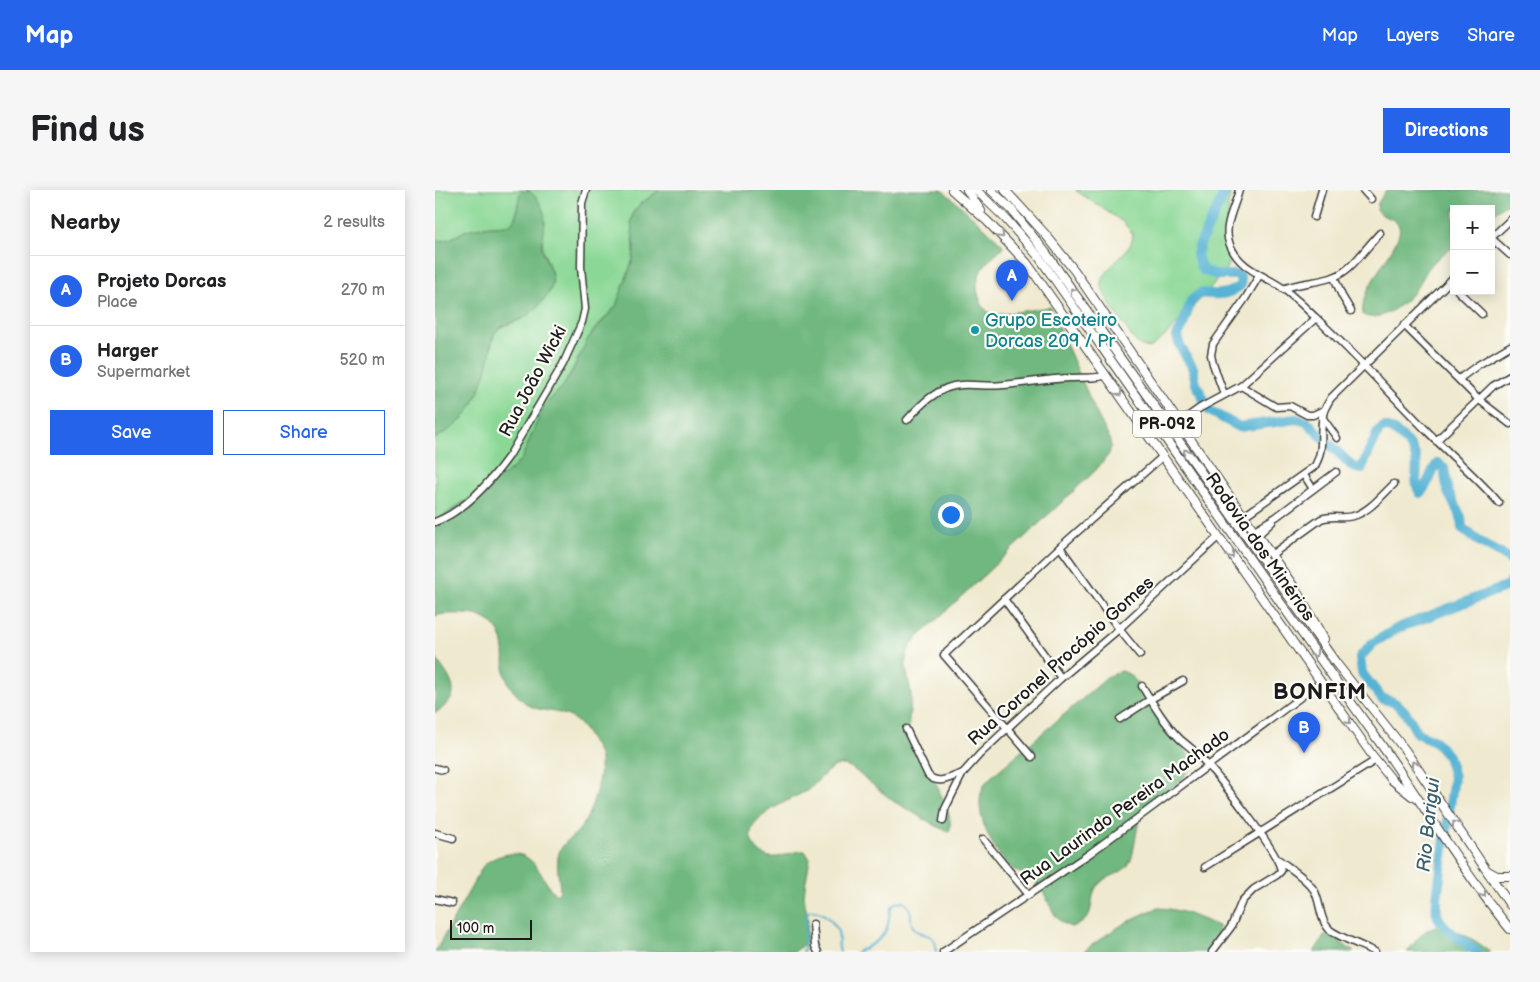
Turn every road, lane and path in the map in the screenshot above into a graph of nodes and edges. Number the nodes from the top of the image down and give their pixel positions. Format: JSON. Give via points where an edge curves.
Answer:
{"nodes":[{"id":1,"x":586,"y":190,"type":"edge"},
{"id":2,"x":952,"y":190,"type":"edge"},
{"id":3,"x":967,"y":190,"type":"edge"},
{"id":4,"x":976,"y":190,"type":"edge"},
{"id":5,"x":991,"y":190,"type":"edge"},
{"id":6,"x":1005,"y":190,"type":"edge"},
{"id":7,"x":1239,"y":190,"type":"edge"},
{"id":8,"x":1322,"y":190,"type":"edge"},
{"id":9,"x":1363,"y":190,"type":"edge"},
{"id":10,"x":1371,"y":199,"type":"dead end"},
{"id":11,"x":1314,"y":217,"type":"dead end"},
{"id":12,"x":1510,"y":220,"type":"edge"},
{"id":13,"x":987,"y":221,"type":"junction"},
{"id":14,"x":1380,"y":233,"type":"dead end"},
{"id":15,"x":1495,"y":234,"type":"edge"},
{"id":16,"x":1495,"y":242,"type":"edge"},
{"id":17,"x":1510,"y":255,"type":"edge"},
{"id":18,"x":1259,"y":276,"type":"junction"},
{"id":19,"x":1334,"y":277,"type":"junction"},
{"id":20,"x":1448,"y":282,"type":"edge"},
{"id":21,"x":1283,"y":289,"type":"junction"},
{"id":22,"x":1462,"y":295,"type":"edge"},
{"id":23,"x":1351,"y":311,"type":"dead end"},
{"id":24,"x":1482,"y":314,"type":"dead end"},
{"id":25,"x":1316,"y":318,"type":"junction"},
{"id":26,"x":1404,"y":325,"type":"junction"},
{"id":27,"x":1510,"y":346,"type":"edge"},
{"id":28,"x":1363,"y":366,"type":"junction"},
{"id":29,"x":1106,"y":375,"type":"junction"},
{"id":30,"x":1510,"y":376,"type":"edge"},
{"id":31,"x":1459,"y":379,"type":"junction"},
{"id":32,"x":1241,"y":386,"type":"junction"},
{"id":33,"x":1224,"y":394,"type":"junction"},
{"id":34,"x":1478,"y":399,"type":"junction"},
{"id":35,"x":1324,"y":410,"type":"junction"},
{"id":36,"x":1322,"y":417,"type":"junction"},
{"id":37,"x":907,"y":420,"type":"dead end"},
{"id":38,"x":1179,"y":423,"type":"junction"},
{"id":39,"x":1510,"y":424,"type":"edge"},
{"id":40,"x":1337,"y":438,"type":"dead end"},
{"id":41,"x":1436,"y":441,"type":"junction"},
{"id":42,"x":1163,"y":457,"type":"junction"},
{"id":43,"x":1336,"y":472,"type":"dead end"},
{"id":44,"x":1304,"y":475,"type":"junction"},
{"id":45,"x":1394,"y":484,"type":"dead end"},
{"id":46,"x":1313,"y":489,"type":"junction"},
{"id":47,"x":1499,"y":503,"type":"dead end"},
{"id":48,"x":1243,"y":516,"type":"junction"},
{"id":49,"x":435,"y":522,"type":"edge"},
{"id":50,"x":1256,"y":532,"type":"junction"},
{"id":51,"x":1218,"y":538,"type":"junction"},
{"id":52,"x":1060,"y":548,"type":"junction"},
{"id":53,"x":1271,"y":555,"type":"junction"},
{"id":54,"x":1003,"y":599,"type":"junction"},
{"id":55,"x":1119,"y":629,"type":"junction"},
{"id":56,"x":1140,"y":655,"type":"dead end"},
{"id":57,"x":1336,"y":663,"type":"junction"},
{"id":58,"x":1061,"y":678,"type":"junction"},
{"id":59,"x":1183,"y":681,"type":"dead end"},
{"id":60,"x":1321,"y":682,"type":"junction"},
{"id":61,"x":1142,"y":686,"type":"dead end"},
{"id":62,"x":1151,"y":699,"type":"junction"},
{"id":63,"x":1120,"y":720,"type":"dead end"},
{"id":64,"x":906,"y":729,"type":"dead end"},
{"id":65,"x":1007,"y":729,"type":"junction"},
{"id":66,"x":1032,"y":757,"type":"dead end"},
{"id":67,"x":1376,"y":760,"type":"junction"},
{"id":68,"x":1208,"y":765,"type":"junction"},
{"id":69,"x":435,"y":768,"type":"edge"},
{"id":70,"x":443,"y":770,"type":"dead end"},
{"id":71,"x":963,"y":773,"type":"junction"},
{"id":72,"x":1418,"y":800,"type":"junction"},
{"id":73,"x":943,"y":821,"type":"dead end"},
{"id":74,"x":435,"y":833,"type":"edge"},
{"id":75,"x":1259,"y":833,"type":"junction"},
{"id":76,"x":453,"y":838,"type":"dead end"},
{"id":77,"x":983,"y":839,"type":"dead end"},
{"id":78,"x":1278,"y":859,"type":"junction"},
{"id":79,"x":1205,"y":867,"type":"dead end"},
{"id":80,"x":1488,"y":871,"type":"junction"},
{"id":81,"x":1510,"y":876,"type":"edge"},
{"id":82,"x":1029,"y":895,"type":"junction"},
{"id":83,"x":435,"y":898,"type":"edge"},
{"id":84,"x":1510,"y":900,"type":"edge"},
{"id":85,"x":452,"y":902,"type":"dead end"},
{"id":86,"x":1510,"y":904,"type":"edge"},
{"id":87,"x":813,"y":924,"type":"dead end"},
{"id":88,"x":1510,"y":930,"type":"edge"},
{"id":89,"x":818,"y":952,"type":"edge"},
{"id":90,"x":943,"y":952,"type":"edge"},
{"id":91,"x":1212,"y":952,"type":"edge"},
{"id":92,"x":1375,"y":952,"type":"edge"}],
"edges":[{"from":1,"to":49,"type":"street","name":"Rua João Wicki","via":[[581,227],[585,308],[563,364],[500,469],[459,509]]},
{"from":2,"to":13,"type":"main road"},
{"from":3,"to":13,"type":"main road"},
{"from":4,"to":72,"type":"main road","name":"Rodovia dos Minérios","number":"PR-092","one_way":true,"via":[[1039,257]]},
{"from":57,"to":5,"type":"main road","name":"Rodovia dos Minérios","number":"PR-092","one_way":true,"via":[[1046,253],[1011,209]]},
{"from":6,"to":38,"type":"main road","via":[[1074,270]]},
{"from":7,"to":18,"type":"street","via":[[1227,229],[1229,243],[1248,268]]},
{"from":8,"to":11,"type":"street"},
{"from":9,"to":10,"type":"street"},
{"from":12,"to":15,"type":"street"},
{"from":13,"to":29,"type":"main road","one_way":true,"via":[[1027,263]]},
{"from":14,"to":19,"type":"street","via":[[1344,272]]},
{"from":16,"to":17,"type":"street"},
{"from":18,"to":21,"type":"street"},
{"from":18,"to":33,"type":"street","via":[[1213,344],[1211,355]]},
{"from":19,"to":21,"type":"street"},
{"from":19,"to":23,"type":"street"},
{"from":20,"to":26,"type":"street"},
{"from":21,"to":25,"type":"street"},
{"from":22,"to":24,"type":"street"},
{"from":25,"to":28,"type":"street"},
{"from":25,"to":32,"type":"street"},
{"from":26,"to":28,"type":"street"},
{"from":26,"to":31,"type":"street"},
{"from":27,"to":31,"type":"street"},
{"from":28,"to":35,"type":"street","via":[[1331,398]]},
{"from":28,"to":41,"type":"street"},
{"from":29,"to":37,"type":"street","via":[[1101,378],[949,387],[932,396]]},
{"from":29,"to":42,"type":"main road","one_way":true},
{"from":30,"to":34,"type":"street"},
{"from":31,"to":34,"type":"street"},
{"from":32,"to":33,"type":"street"},
{"from":32,"to":35,"type":"street","via":[[1276,407],[1290,406],[1307,415]]},
{"from":33,"to":38,"type":"street"},
{"from":34,"to":39,"type":"street"},
{"from":34,"to":41,"type":"street"},
{"from":35,"to":36,"type":"street"},
{"from":36,"to":40,"type":"street"},
{"from":36,"to":44,"type":"street","via":[[1320,458]]},
{"from":38,"to":48,"type":"main road"},
{"from":41,"to":47,"type":"street"},
{"from":42,"to":51,"type":"main road"},
{"from":42,"to":52,"type":"street"},
{"from":43,"to":46,"type":"street"},
{"from":44,"to":46,"type":"street"},
{"from":44,"to":48,"type":"street"},
{"from":45,"to":53,"type":"street","via":[[1362,512],[1351,517],[1321,519]]},
{"from":46,"to":50,"type":"street"},
{"from":48,"to":50,"type":"main road"},
{"from":50,"to":53,"type":"main road"},
{"from":51,"to":55,"type":"street","name":"Rua Coronel Procópio Gomes"},
{"from":51,"to":60,"type":"main road","one_way":true},
{"from":52,"to":54,"type":"street"},
{"from":52,"to":55,"type":"street"},
{"from":53,"to":57,"type":"main road","via":[[1294,587]]},
{"from":54,"to":58,"type":"street"},
{"from":54,"to":65,"type":"street","via":[[944,655]]},
{"from":55,"to":56,"type":"street"},
{"from":55,"to":58,"type":"street","name":"Rua Coronel Procópio Gomes"},
{"from":80,"to":57,"type":"main road","name":"Rodovia dos Minérios","number":"PR-092","one_way":true,"via":[[1405,750]]},
{"from":58,"to":65,"type":"street","name":"Rua Coronel Procópio Gomes"},
{"from":59,"to":62,"type":"street"},
{"from":60,"to":67,"type":"main road","one_way":true},
{"from":60,"to":68,"type":"street","name":"Rua Laurindo Pereira Machado"},
{"from":61,"to":62,"type":"street"},
{"from":62,"to":63,"type":"street"},
{"from":62,"to":68,"type":"street","via":[[1180,739]]},
{"from":64,"to":71,"type":"street","via":[[933,780],[938,782]]},
{"from":65,"to":66,"type":"street"},
{"from":65,"to":71,"type":"street","name":"Rua Coronel Procópio Gomes"},
{"from":67,"to":72,"type":"main road","via":[[1392,780]]},
{"from":67,"to":75,"type":"street"},
{"from":68,"to":75,"type":"street"},
{"from":68,"to":82,"type":"street","name":"Rua Laurindo Pereira Machado"},
{"from":69,"to":70,"type":"street"},
{"from":71,"to":73,"type":"street","name":"Rua Coronel Procópio Gomes","via":[[945,809]]},
{"from":72,"to":88,"type":"main road","name":"Rodovia dos Minérios","number":"PR-092","one_way":true},
{"from":74,"to":76,"type":"street"},
{"from":75,"to":78,"type":"street"},
{"from":75,"to":79,"type":"street"},
{"from":77,"to":82,"type":"street"},
{"from":78,"to":91,"type":"street","via":[[1281,871],[1242,901],[1231,927]]},
{"from":78,"to":92,"type":"street","via":[[1303,877],[1313,890],[1329,930]]},
{"from":80,"to":81,"type":"main road","via":[[1497,876]]},
{"from":80,"to":86,"type":"main road","name":"Rodovia dos Minérios","number":"PR-092"},
{"from":82,"to":90,"type":"street","name":"Rua Laurindo Pereira Machado"},
{"from":83,"to":85,"type":"street"},
{"from":84,"to":86,"type":"main road"},
{"from":87,"to":89,"type":"street"}]}
